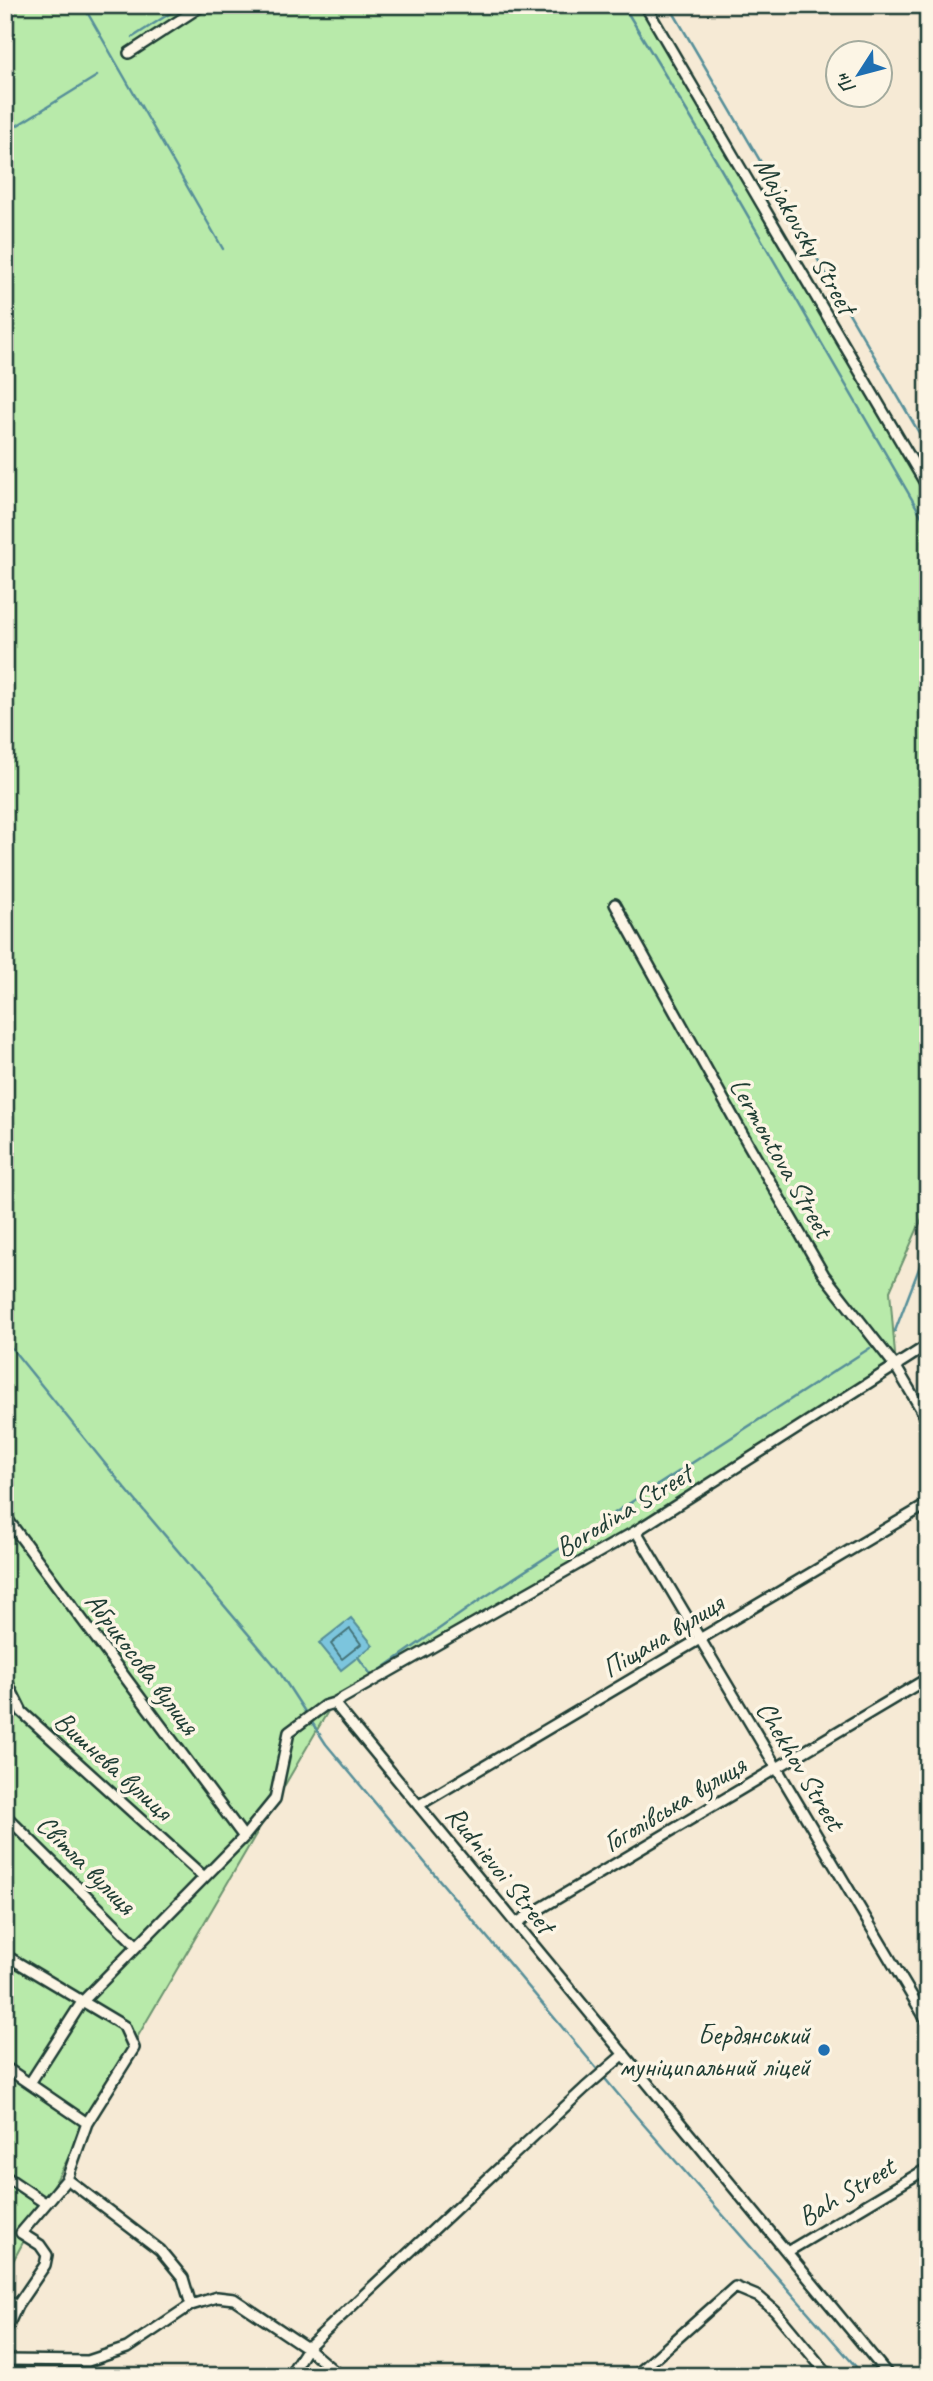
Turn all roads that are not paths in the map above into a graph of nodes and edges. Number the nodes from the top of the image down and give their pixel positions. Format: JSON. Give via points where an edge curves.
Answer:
{"nodes":[{"id":1,"x":203,"y":5,"type":"edge"},
{"id":2,"x":645,"y":5,"type":"edge"},
{"id":3,"x":129,"y":53,"type":"dead end"},
{"id":4,"x":928,"y":488,"type":"edge"},
{"id":5,"x":615,"y":904,"type":"dead end"},
{"id":6,"x":928,"y":1345,"type":"edge"},
{"id":7,"x":896,"y":1367,"type":"junction"},
{"id":8,"x":928,"y":1421,"type":"edge"},
{"id":9,"x":928,"y":1504,"type":"edge"},
{"id":10,"x":5,"y":1516,"type":"edge"},
{"id":11,"x":636,"y":1531,"type":"junction"},
{"id":12,"x":700,"y":1639,"type":"junction"},
{"id":13,"x":5,"y":1678,"type":"edge"},
{"id":14,"x":928,"y":1678,"type":"edge"},
{"id":15,"x":334,"y":1703,"type":"junction"},
{"id":16,"x":777,"y":1768,"type":"junction"},
{"id":17,"x":419,"y":1805,"type":"junction"},
{"id":18,"x":5,"y":1815,"type":"edge"},
{"id":19,"x":244,"y":1837,"type":"junction"},
{"id":20,"x":204,"y":1877,"type":"junction"},
{"id":21,"x":516,"y":1923,"type":"junction"},
{"id":22,"x":137,"y":1946,"type":"junction"},
{"id":23,"x":5,"y":1955,"type":"edge"},
{"id":24,"x":82,"y":2002,"type":"junction"},
{"id":25,"x":928,"y":2023,"type":"edge"},
{"id":26,"x":624,"y":2054,"type":"junction"},
{"id":27,"x":5,"y":2067,"type":"edge"},
{"id":28,"x":30,"y":2083,"type":"junction"},
{"id":29,"x":87,"y":2123,"type":"junction"},
{"id":30,"x":928,"y":2168,"type":"edge"},
{"id":31,"x":5,"y":2176,"type":"edge"},
{"id":32,"x":67,"y":2179,"type":"junction"},
{"id":33,"x":45,"y":2203,"type":"junction"},
{"id":34,"x":788,"y":2252,"type":"junction"},
{"id":35,"x":5,"y":2299,"type":"edge"},
{"id":36,"x":191,"y":2305,"type":"junction"},
{"id":37,"x":17,"y":2306,"type":"junction"},
{"id":38,"x":5,"y":2332,"type":"edge"},
{"id":39,"x":307,"y":2348,"type":"junction"},
{"id":40,"x":5,"y":2360,"type":"edge"},
{"id":41,"x":289,"y":2376,"type":"edge"},
{"id":42,"x":340,"y":2376,"type":"edge"},
{"id":43,"x":635,"y":2376,"type":"edge"},
{"id":44,"x":829,"y":2376,"type":"edge"},
{"id":45,"x":889,"y":2376,"type":"edge"}],
"edges":[{"from":1,"to":3,"type":"street"},
{"from":2,"to":4,"type":"street","name":"Majakovsky Street"},
{"from":5,"to":7,"type":"street","name":"Lermontova Street","via":[[824,1275]]},
{"from":6,"to":7,"type":"street","name":"Borodina Street"},
{"from":7,"to":8,"type":"street","name":"Lermontova Street"},
{"from":7,"to":11,"type":"street","name":"Borodina Street"},
{"from":9,"to":12,"type":"street","name":"Піщана вулиця"},
{"from":10,"to":19,"type":"street","name":"Абрикосова вулиця"},
{"from":11,"to":12,"type":"street","name":"Chekhov Street"},
{"from":11,"to":15,"type":"street","name":"Borodina Street"},
{"from":12,"to":16,"type":"street","name":"Chekhov Street"},
{"from":12,"to":17,"type":"street","name":"Піщана вулиця"},
{"from":13,"to":20,"type":"street","name":"Вишнева вулиця","via":[[22,1712]]},
{"from":14,"to":16,"type":"street","name":"Гоголівська вулиця"},
{"from":15,"to":17,"type":"street","name":"Rudnievoi Street"},
{"from":15,"to":19,"type":"street","via":[[289,1732],[275,1799]]},
{"from":16,"to":21,"type":"street","name":"Гоголівська вулиця"},
{"from":16,"to":25,"type":"street","name":"Chekhov Street"},
{"from":17,"to":21,"type":"street","name":"Rudnievoi Street"},
{"from":18,"to":22,"type":"street","name":"Світла вулиця"},
{"from":19,"to":20,"type":"street"},
{"from":20,"to":22,"type":"street"},
{"from":21,"to":26,"type":"street","name":"Rudnievoi Street"},
{"from":22,"to":24,"type":"street"},
{"from":23,"to":24,"type":"street"},
{"from":24,"to":28,"type":"street"},
{"from":24,"to":29,"type":"street","via":[[124,2025],[134,2048]]},
{"from":26,"to":34,"type":"street","name":"Rudnievoi Street"},
{"from":26,"to":39,"type":"street"},
{"from":27,"to":28,"type":"street"},
{"from":28,"to":29,"type":"street"},
{"from":29,"to":32,"type":"street"},
{"from":30,"to":34,"type":"street","name":"Bah Street"},
{"from":31,"to":33,"type":"street"},
{"from":32,"to":33,"type":"street"},
{"from":32,"to":36,"type":"street","via":[[160,2250],[183,2278]]},
{"from":33,"to":37,"type":"street","via":[[21,2233],[40,2245],[47,2255],[45,2265]]},
{"from":34,"to":45,"type":"street","name":"Rudnievoi Street"},
{"from":35,"to":37,"type":"street"},
{"from":36,"to":39,"type":"street","via":[[217,2297],[234,2299]]},
{"from":36,"to":40,"type":"street","via":[[127,2348],[88,2361]]},
{"from":37,"to":38,"type":"street"},
{"from":39,"to":41,"type":"street"},
{"from":39,"to":42,"type":"street"},
{"from":43,"to":44,"type":"street","via":[[735,2287],[759,2297],[775,2311]]}]}
